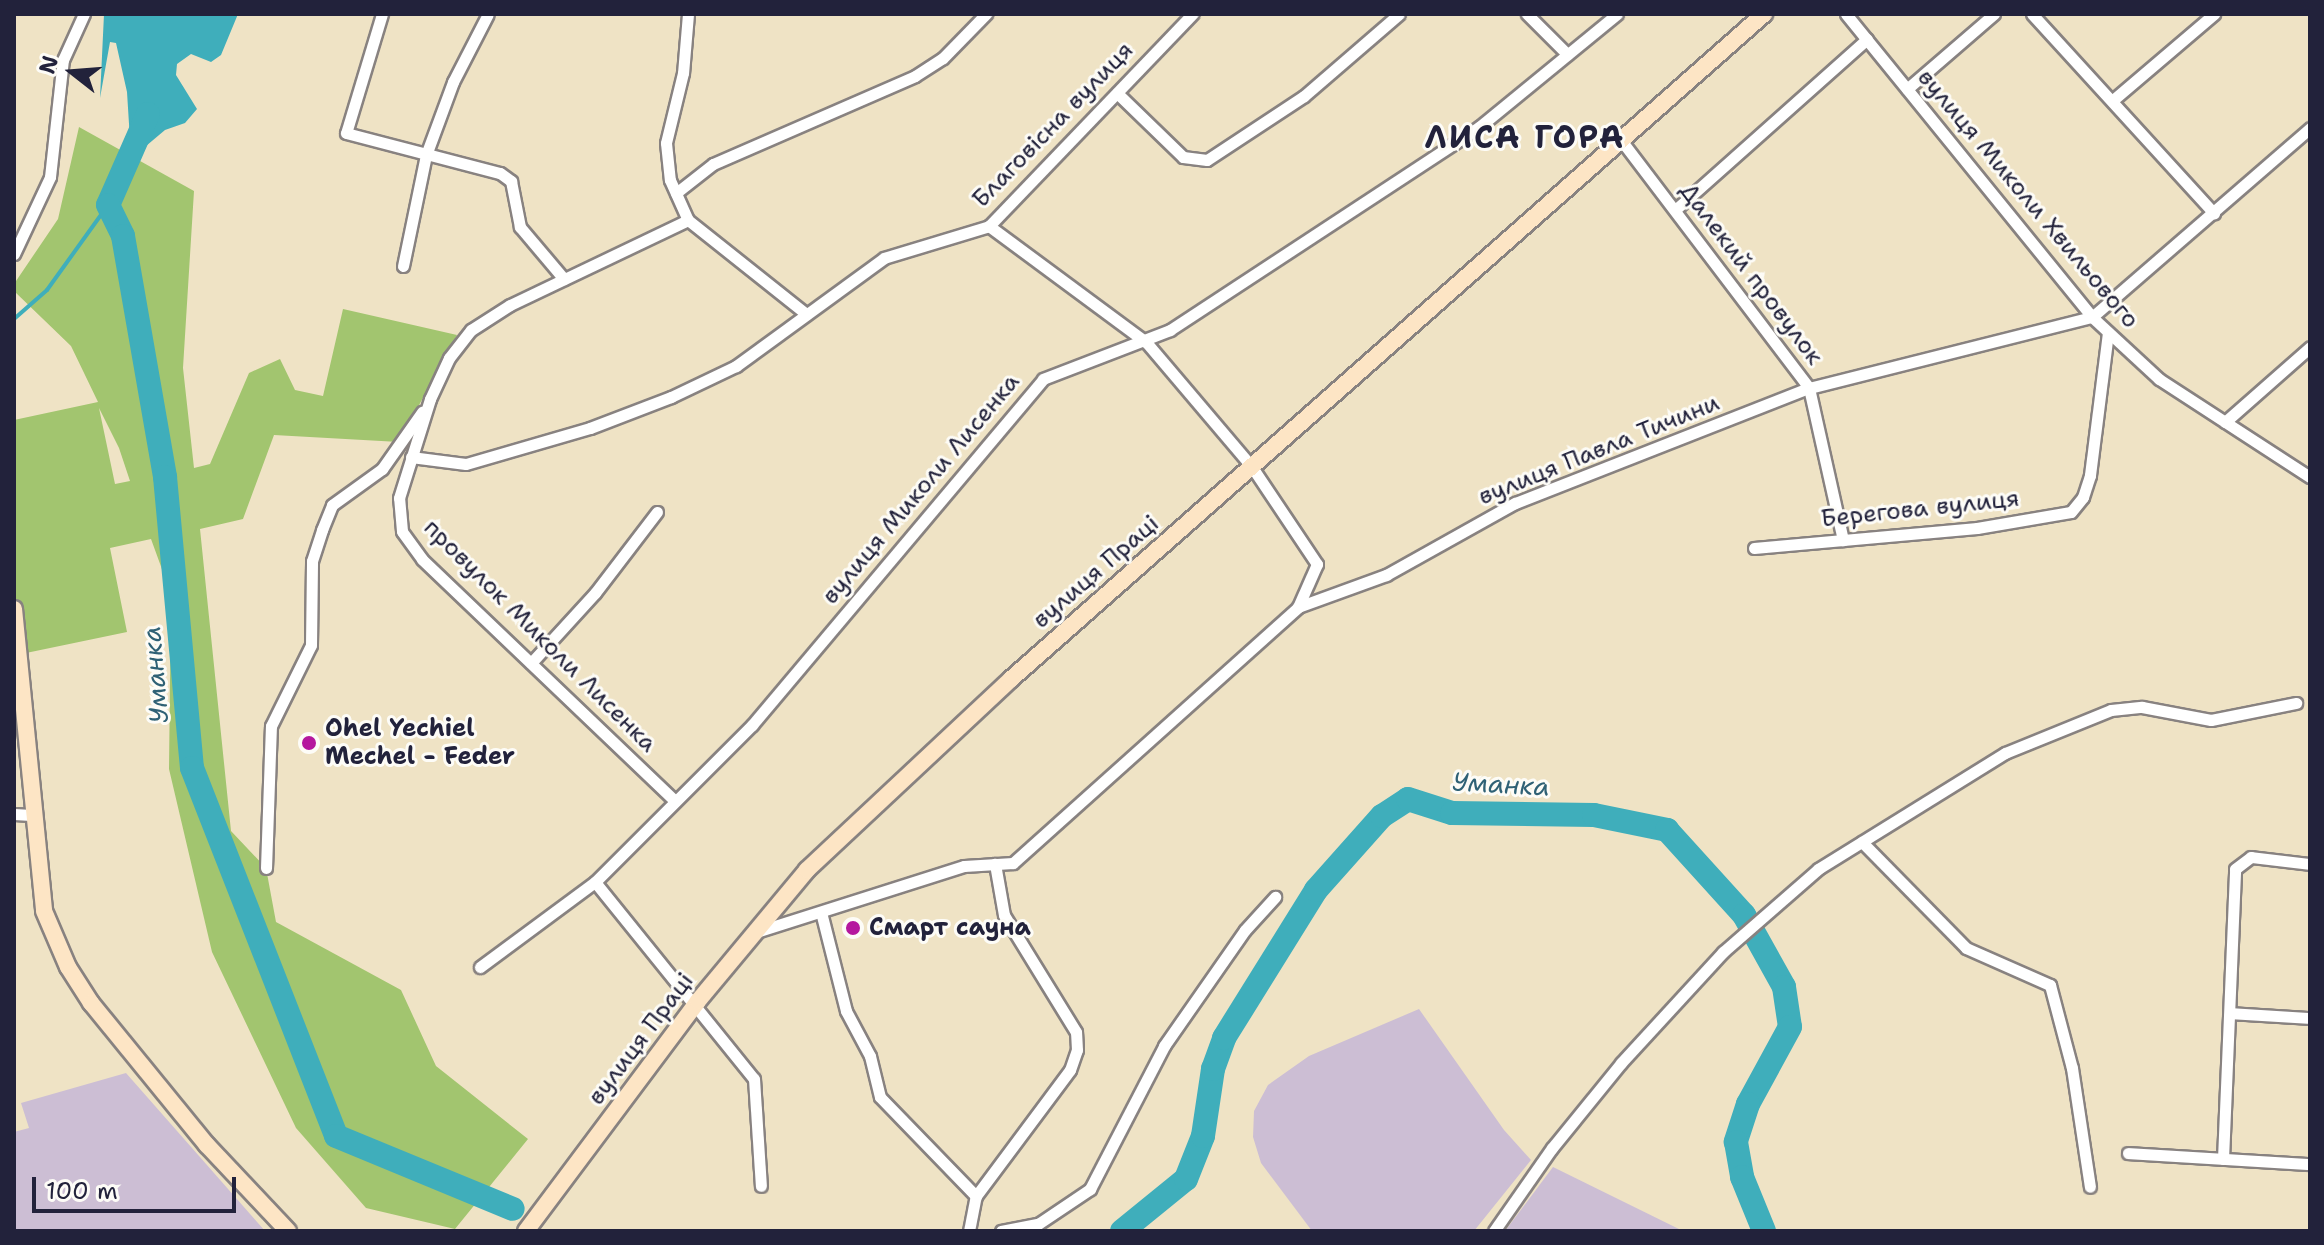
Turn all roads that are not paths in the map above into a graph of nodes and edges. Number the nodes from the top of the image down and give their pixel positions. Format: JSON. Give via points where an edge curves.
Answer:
{"nodes":[{"id":1,"x":84,"y":14,"type":"edge"},
{"id":2,"x":382,"y":14,"type":"edge"},
{"id":3,"x":488,"y":14,"type":"edge"},
{"id":4,"x":688,"y":14,"type":"edge"},
{"id":5,"x":986,"y":14,"type":"edge"},
{"id":6,"x":1192,"y":14,"type":"edge"},
{"id":7,"x":1399,"y":14,"type":"edge"},
{"id":8,"x":1527,"y":14,"type":"edge"},
{"id":9,"x":1617,"y":14,"type":"edge"},
{"id":10,"x":1764,"y":14,"type":"edge"},
{"id":11,"x":1846,"y":14,"type":"edge"},
{"id":12,"x":1994,"y":14,"type":"edge"},
{"id":13,"x":2032,"y":14,"type":"edge"},
{"id":14,"x":2214,"y":14,"type":"edge"},
{"id":15,"x":1867,"y":39,"type":"junction"},
{"id":16,"x":1567,"y":54,"type":"junction"},
{"id":17,"x":1907,"y":89,"type":"junction"},
{"id":18,"x":1117,"y":93,"type":"junction"},
{"id":19,"x":2113,"y":100,"type":"junction"},
{"id":20,"x":2306,"y":131,"type":"edge"},
{"id":21,"x":1621,"y":140,"type":"junction"},
{"id":22,"x":2310,"y":145,"type":"edge"},
{"id":23,"x":426,"y":155,"type":"junction"},
{"id":24,"x":676,"y":193,"type":"junction"},
{"id":25,"x":1675,"y":210,"type":"junction"},
{"id":26,"x":2214,"y":213,"type":"junction"},
{"id":27,"x":688,"y":220,"type":"junction"},
{"id":28,"x":989,"y":226,"type":"junction"},
{"id":29,"x":16,"y":246,"type":"edge"},
{"id":30,"x":403,"y":266,"type":"dead end"},
{"id":31,"x":564,"y":279,"type":"junction"},
{"id":32,"x":805,"y":313,"type":"junction"},
{"id":33,"x":2092,"y":317,"type":"junction"},
{"id":34,"x":2108,"y":333,"type":"junction"},
{"id":35,"x":1146,"y":342,"type":"junction"},
{"id":36,"x":2310,"y":347,"type":"edge"},
{"id":37,"x":1809,"y":388,"type":"junction"},
{"id":38,"x":430,"y":399,"type":"junction"},
{"id":39,"x":2225,"y":422,"type":"junction"},
{"id":40,"x":411,"y":457,"type":"junction"},
{"id":41,"x":1252,"y":467,"type":"junction"},
{"id":42,"x":2310,"y":477,"type":"edge"},
{"id":43,"x":657,"y":512,"type":"dead end"},
{"id":44,"x":1843,"y":540,"type":"junction"},
{"id":45,"x":1754,"y":548,"type":"dead end"},
{"id":46,"x":1298,"y":607,"type":"junction"},
{"id":47,"x":14,"y":609,"type":"edge"},
{"id":48,"x":531,"y":663,"type":"junction"},
{"id":49,"x":2296,"y":703,"type":"dead end"},
{"id":50,"x":675,"y":801,"type":"junction"},
{"id":51,"x":22,"y":814,"type":"edge"},
{"id":52,"x":1862,"y":842,"type":"junction"},
{"id":53,"x":995,"y":864,"type":"junction"},
{"id":54,"x":2310,"y":864,"type":"edge"},
{"id":55,"x":266,"y":868,"type":"dead end"},
{"id":56,"x":595,"y":882,"type":"junction"},
{"id":57,"x":1275,"y":897,"type":"dead end"},
{"id":58,"x":821,"y":912,"type":"junction"},
{"id":59,"x":755,"y":933,"type":"junction"},
{"id":60,"x":480,"y":967,"type":"dead end"},
{"id":61,"x":695,"y":1006,"type":"junction"},
{"id":62,"x":2230,"y":1013,"type":"junction"},
{"id":63,"x":2310,"y":1018,"type":"edge"},
{"id":64,"x":2128,"y":1153,"type":"dead end"},
{"id":65,"x":2223,"y":1159,"type":"junction"},
{"id":66,"x":2310,"y":1164,"type":"edge"},
{"id":67,"x":761,"y":1186,"type":"dead end"},
{"id":68,"x":2090,"y":1187,"type":"dead end"},
{"id":69,"x":976,"y":1196,"type":"junction"},
{"id":70,"x":288,"y":1231,"type":"edge"},
{"id":71,"x":526,"y":1231,"type":"edge"},
{"id":72,"x":969,"y":1231,"type":"edge"},
{"id":73,"x":1001,"y":1231,"type":"edge"},
{"id":74,"x":1494,"y":1231,"type":"edge"}],
"edges":[{"from":1,"to":29,"type":"street","via":[[63,60],[50,177]]},
{"from":2,"to":23,"type":"street","via":[[346,133]]},
{"from":3,"to":23,"type":"street","via":[[453,82]]},
{"from":4,"to":24,"type":"street","via":[[683,73],[666,143]]},
{"from":5,"to":24,"type":"street","via":[[943,58],[915,76],[713,164]]},
{"from":6,"to":18,"type":"street","name":"Благовісна вулиця"},
{"from":7,"to":18,"type":"street","via":[[1304,96],[1207,160],[1183,157]]},
{"from":8,"to":16,"type":"street"},
{"from":9,"to":16,"type":"street","name":"вулиця Миколи Лисенка"},
{"from":10,"to":21,"type":"main road","name":"вулиця Праці"},
{"from":11,"to":15,"type":"street","name":"вулиця Миколи Хвильового"},
{"from":12,"to":17,"type":"street"},
{"from":13,"to":19,"type":"street"},
{"from":14,"to":19,"type":"street"},
{"from":15,"to":17,"type":"street","name":"вулиця Миколи Хвильового"},
{"from":15,"to":25,"type":"street"},
{"from":16,"to":35,"type":"street","name":"вулиця Миколи Лисенка","via":[[1479,127]]},
{"from":17,"to":33,"type":"street","name":"вулиця Миколи Хвильового"},
{"from":18,"to":28,"type":"street","name":"Благовісна вулиця"},
{"from":19,"to":26,"type":"street"},
{"from":20,"to":22,"type":"street"},
{"from":20,"to":26,"type":"street","name":"вулиця Павла Тичини"},
{"from":21,"to":25,"type":"street","name":"Далекий провулок"},
{"from":21,"to":41,"type":"main road","name":"вулиця Праці"},
{"from":23,"to":30,"type":"street"},
{"from":23,"to":31,"type":"street","via":[[500,173],[511,181],[520,227]]},
{"from":24,"to":27,"type":"street"},
{"from":25,"to":37,"type":"street","name":"Далекий провулок"},
{"from":26,"to":33,"type":"street","name":"вулиця Павла Тичини"},
{"from":27,"to":31,"type":"street"},
{"from":27,"to":32,"type":"street"},
{"from":28,"to":32,"type":"street","name":"Благовісна вулиця","via":[[884,258]]},
{"from":28,"to":35,"type":"street"},
{"from":31,"to":38,"type":"street","via":[[471,330],[449,358]]},
{"from":32,"to":40,"type":"street","name":"Благовісна вулиця","via":[[736,366],[590,428],[466,464]]},
{"from":33,"to":34,"type":"street","name":"вулиця Миколи Хвильового"},
{"from":33,"to":37,"type":"street","name":"вулиця Павла Тичини"},
{"from":34,"to":39,"type":"street","name":"вулиця Миколи Хвильового","via":[[2159,379]]},
{"from":34,"to":44,"type":"street","name":"Берегова вулиця","via":[[2083,497],[2071,512],[1977,528]]},
{"from":35,"to":41,"type":"street"},
{"from":35,"to":50,"type":"street","name":"вулиця Миколи Лисенка","via":[[1043,379],[752,725]]},
{"from":36,"to":39,"type":"street"},
{"from":37,"to":44,"type":"street","name":"Далекий провулок"},
{"from":37,"to":46,"type":"street","name":"вулиця Павла Тичини","via":[[1515,503],[1386,575]]},
{"from":38,"to":40,"type":"street","name":"провулок Миколи Лисенка"},
{"from":38,"to":55,"type":"street","via":[[382,469],[332,505],[318,541],[312,561],[311,645],[271,726]]},
{"from":39,"to":42,"type":"street","name":"вулиця Миколи Хвильового"},
{"from":40,"to":48,"type":"street","name":"провулок Миколи Лисенка","via":[[399,498],[402,531],[422,559]]},
{"from":41,"to":46,"type":"street","via":[[1317,564]]},
{"from":41,"to":59,"type":"main road","name":"вулиця Праці","via":[[999,690],[807,870]]},
{"from":43,"to":48,"type":"street","via":[[595,593]]},
{"from":44,"to":45,"type":"street","name":"Берегова вулиця"},
{"from":46,"to":53,"type":"street","name":"вулиця Павла Тичини","via":[[1013,863]]},
{"from":47,"to":51,"type":"main road"},
{"from":48,"to":50,"type":"street","name":"провулок Миколи Лисенка"},
{"from":49,"to":52,"type":"street","via":[[2211,720],[2142,707],[2111,710],[2005,753]]},
{"from":50,"to":56,"type":"street","name":"вулиця Миколи Лисенка"},
{"from":51,"to":70,"type":"main road","via":[[44,911],[68,967],[91,1003],[207,1145]]},
{"from":52,"to":68,"type":"street","via":[[1966,948],[2050,985],[2072,1068]]},
{"from":52,"to":74,"type":"street","via":[[1818,869],[1723,952],[1552,1148]]},
{"from":53,"to":58,"type":"street","name":"вулиця Павла Тичини","via":[[964,866]]},
{"from":53,"to":69,"type":"street","via":[[1004,915],[1076,1032],[1077,1050],[1070,1070]]},
{"from":54,"to":62,"type":"street","via":[[2251,857],[2240,861]]},
{"from":56,"to":60,"type":"street","name":"вулиця Миколи Лисенка"},
{"from":56,"to":61,"type":"street"},
{"from":57,"to":73,"type":"street","via":[[1245,930],[1164,1046],[1090,1189],[1038,1224]]},
{"from":58,"to":59,"type":"street","name":"вулиця Павла Тичини"},
{"from":58,"to":69,"type":"street","via":[[846,1011],[870,1056],[880,1097]]},
{"from":59,"to":61,"type":"main road","name":"вулиця Праці"},
{"from":61,"to":67,"type":"street","via":[[754,1079]]},
{"from":61,"to":71,"type":"main road","name":"вулиця Праці"},
{"from":62,"to":63,"type":"street"},
{"from":62,"to":65,"type":"street"},
{"from":64,"to":65,"type":"street"},
{"from":65,"to":66,"type":"street"},
{"from":69,"to":72,"type":"street"}]}
